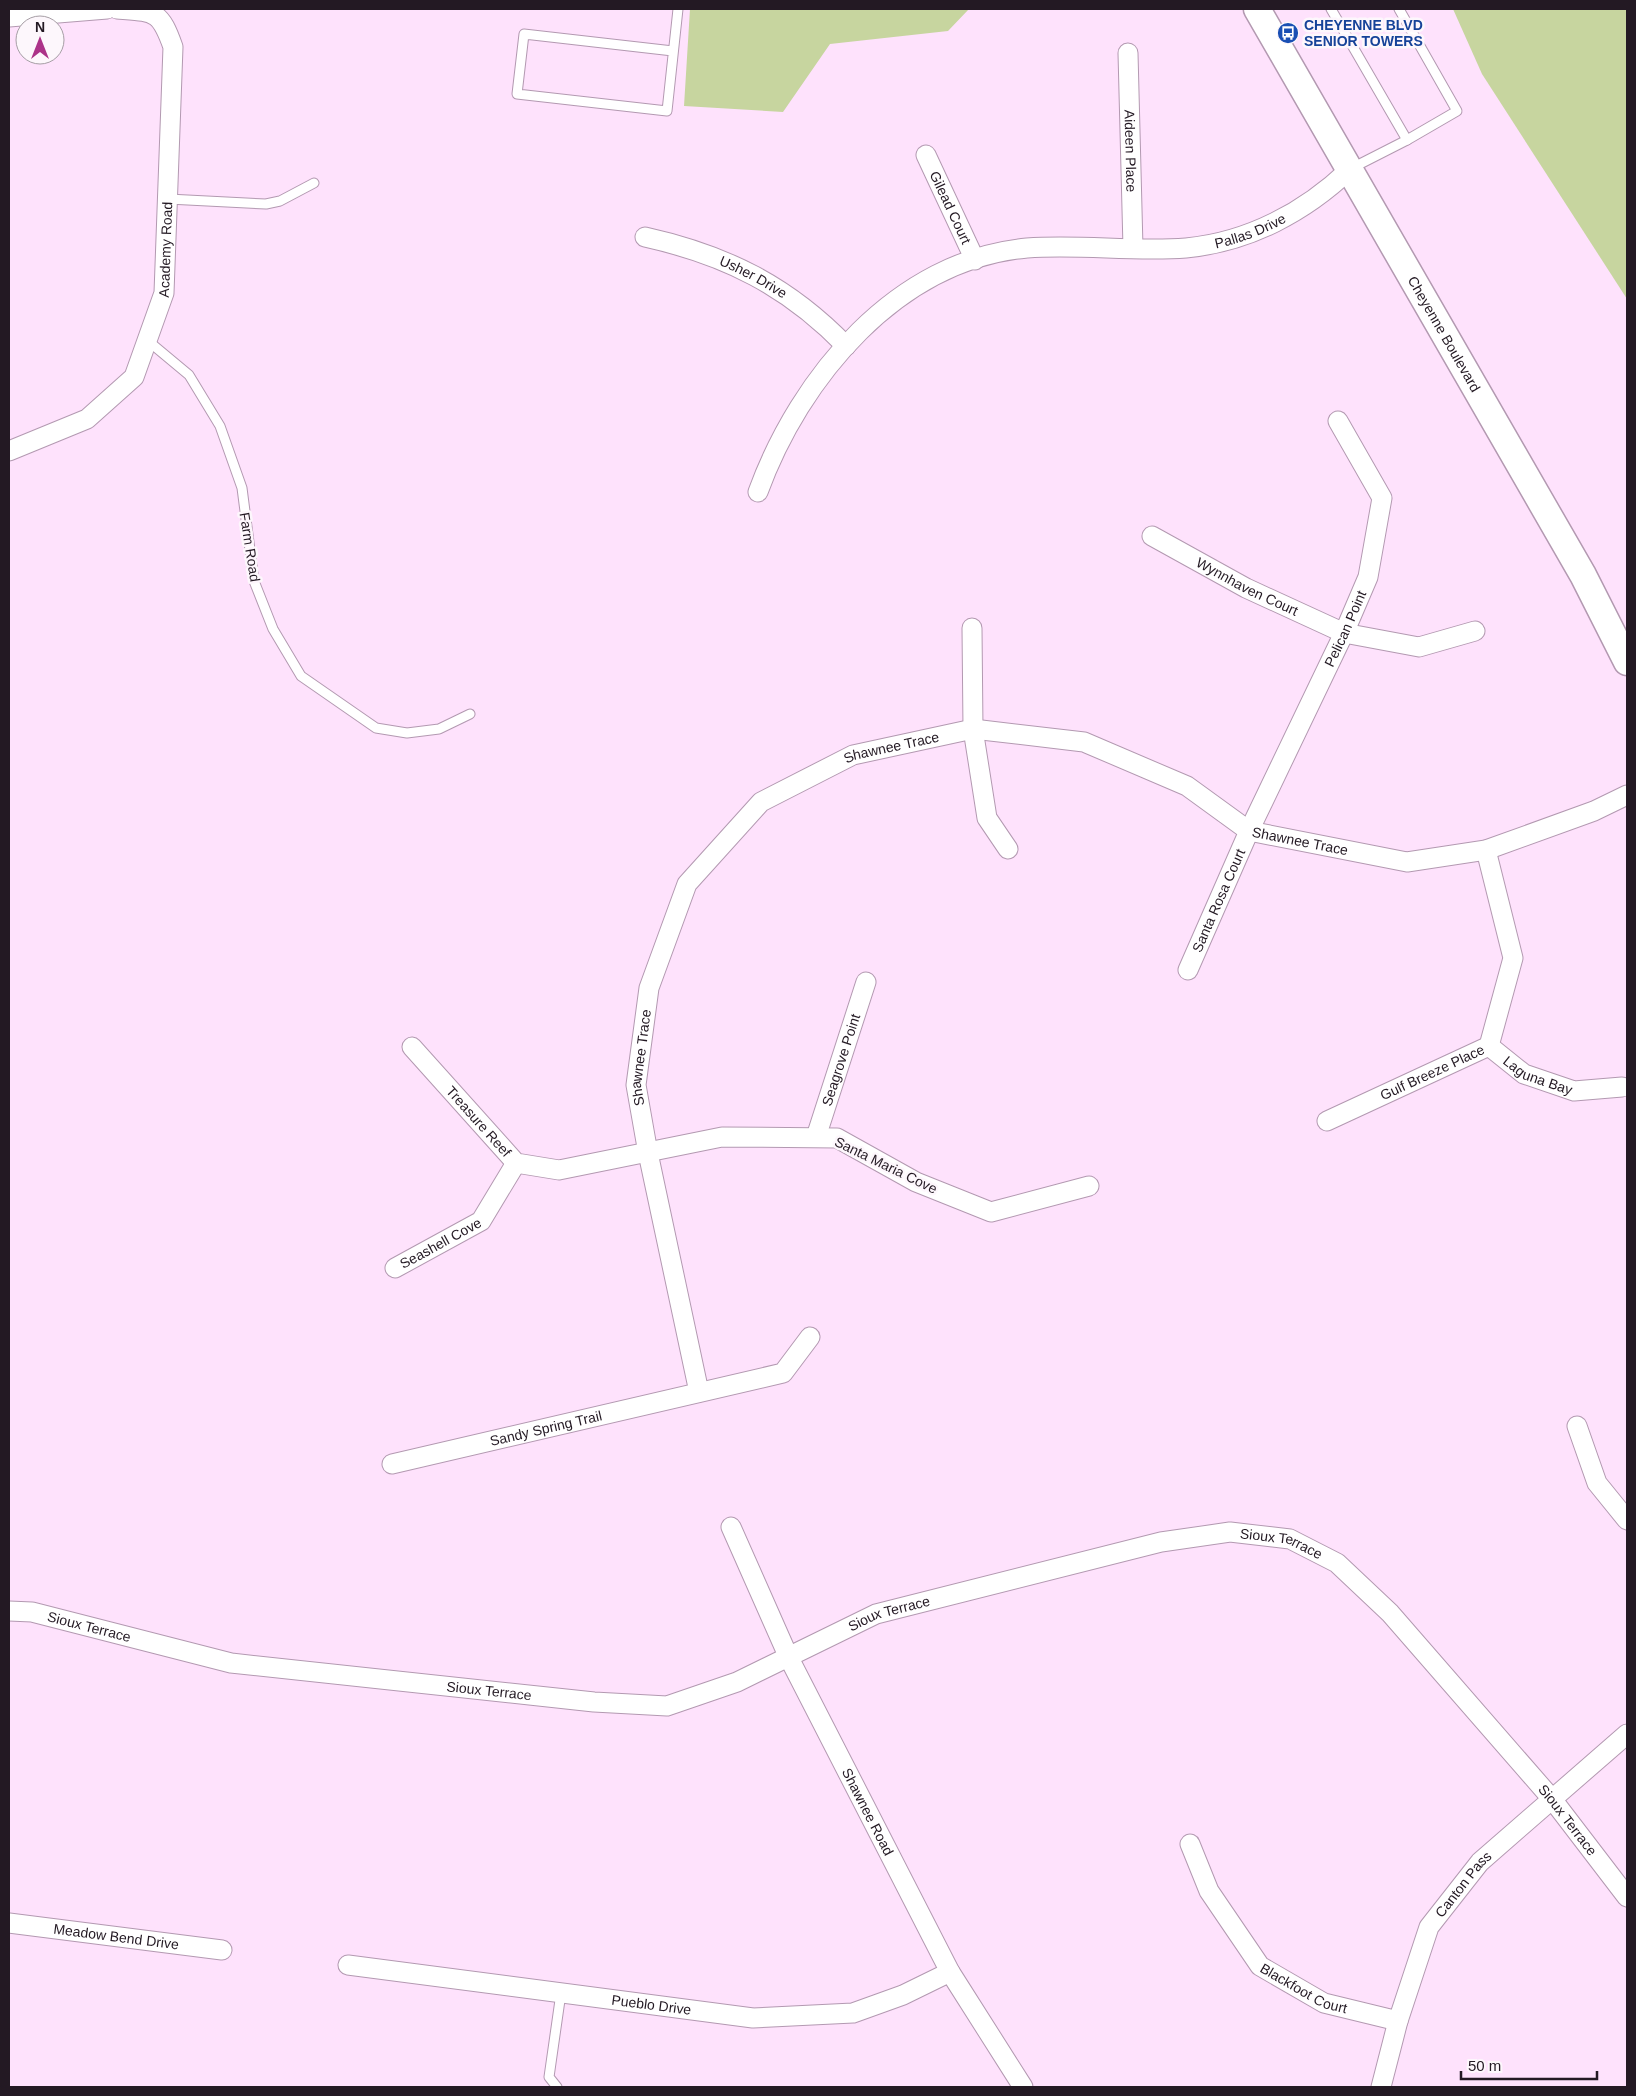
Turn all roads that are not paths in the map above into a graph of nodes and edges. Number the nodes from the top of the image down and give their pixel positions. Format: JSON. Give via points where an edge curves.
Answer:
{"nodes":[{"id":1,"x":107,"y":9,"type":"edge"},
{"id":2,"x":117,"y":9,"type":"edge"},
{"id":3,"x":678,"y":9,"type":"edge"},
{"id":4,"x":1331,"y":9,"type":"edge"},
{"id":5,"x":1399,"y":9,"type":"edge"},
{"id":6,"x":1262,"y":10,"type":"edge"},
{"id":7,"x":9,"y":16,"type":"edge"},
{"id":8,"x":673,"y":51,"type":"junction"},
{"id":9,"x":1128,"y":52,"type":"dead end"},
{"id":10,"x":1407,"y":140,"type":"junction"},
{"id":11,"x":926,"y":155,"type":"dead end"},
{"id":12,"x":1350,"y":169,"type":"junction"},
{"id":13,"x":314,"y":183,"type":"dead end"},
{"id":14,"x":168,"y":200,"type":"junction"},
{"id":15,"x":646,"y":237,"type":"dead end"},
{"id":16,"x":1133,"y":248,"type":"junction"},
{"id":17,"x":975,"y":260,"type":"junction"},
{"id":18,"x":147,"y":340,"type":"junction"},
{"id":19,"x":846,"y":346,"type":"junction"},
{"id":20,"x":1338,"y":421,"type":"dead end"},
{"id":21,"x":9,"y":451,"type":"edge"},
{"id":22,"x":758,"y":492,"type":"dead end"},
{"id":23,"x":1152,"y":536,"type":"dead end"},
{"id":24,"x":972,"y":628,"type":"dead end"},
{"id":25,"x":1475,"y":631,"type":"dead end"},
{"id":26,"x":1344,"y":633,"type":"junction"},
{"id":27,"x":1627,"y":662,"type":"edge"},
{"id":28,"x":470,"y":714,"type":"dead end"},
{"id":29,"x":973,"y":729,"type":"junction"},
{"id":30,"x":1627,"y":795,"type":"edge"},
{"id":31,"x":1250,"y":831,"type":"junction"},
{"id":32,"x":1008,"y":849,"type":"dead end"},
{"id":33,"x":1486,"y":850,"type":"junction"},
{"id":34,"x":1188,"y":970,"type":"dead end"},
{"id":35,"x":866,"y":982,"type":"dead end"},
{"id":36,"x":1490,"y":1046,"type":"junction"},
{"id":37,"x":412,"y":1047,"type":"dead end"},
{"id":38,"x":1622,"y":1087,"type":"dead end"},
{"id":39,"x":1326,"y":1121,"type":"dead end"},
{"id":40,"x":816,"y":1137,"type":"junction"},
{"id":41,"x":648,"y":1153,"type":"junction"},
{"id":42,"x":516,"y":1162,"type":"junction"},
{"id":43,"x":1088,"y":1186,"type":"dead end"},
{"id":44,"x":394,"y":1268,"type":"dead end"},
{"id":45,"x":810,"y":1336,"type":"dead end"},
{"id":46,"x":699,"y":1392,"type":"junction"},
{"id":47,"x":1578,"y":1426,"type":"dead end"},
{"id":48,"x":392,"y":1464,"type":"dead end"},
{"id":49,"x":1627,"y":1520,"type":"edge"},
{"id":50,"x":731,"y":1527,"type":"dead end"},
{"id":51,"x":9,"y":1611,"type":"edge"},
{"id":52,"x":789,"y":1658,"type":"junction"},
{"id":53,"x":1627,"y":1734,"type":"edge"},
{"id":54,"x":1552,"y":1799,"type":"junction"},
{"id":55,"x":1190,"y":1844,"type":"dead end"},
{"id":56,"x":1627,"y":1897,"type":"edge"},
{"id":57,"x":9,"y":1923,"type":"edge"},
{"id":58,"x":222,"y":1950,"type":"dead end"},
{"id":59,"x":348,"y":1965,"type":"dead end"},
{"id":60,"x":950,"y":1972,"type":"junction"},
{"id":61,"x":561,"y":1993,"type":"junction"},
{"id":62,"x":1398,"y":2022,"type":"junction"},
{"id":63,"x":557,"y":2087,"type":"edge"},
{"id":64,"x":1023,"y":2087,"type":"edge"},
{"id":65,"x":1380,"y":2087,"type":"edge"}],
"edges":[{"from":1,"to":7,"type":"street"},
{"from":2,"to":14,"type":"street","name":"Academy Road","via":[[146,11],[164,22],[173,47]]},
{"from":3,"to":8,"type":"lane"},
{"from":4,"to":10,"type":"lane"},
{"from":5,"to":10,"type":"lane","via":[[1456,111]]},
{"from":6,"to":12,"type":"street","name":"Cheyenne Boulevard"},
{"from":8,"to":8,"type":"lane","via":[[667,111],[518,94],[524,34]]},
{"from":9,"to":16,"type":"street","name":"Aideen Place"},
{"from":10,"to":12,"type":"lane"},
{"from":11,"to":17,"type":"street","name":"Gilead Court"},
{"from":12,"to":16,"type":"street","name":"Pallas Drive","via":[[1299,209],[1236,238],[1185,248]]},
{"from":12,"to":27,"type":"street","name":"Cheyenne Boulevard","via":[[1583,575]]},
{"from":13,"to":14,"type":"lane","via":[[280,201],[266,204]]},
{"from":14,"to":18,"type":"street","name":"Academy Road","via":[[164,293]]},
{"from":15,"to":19,"type":"street","name":"Usher Drive","via":[[709,254],[764,280],[804,307]]},
{"from":16,"to":17,"type":"street","name":"Pallas Drive","via":[[1028,248]]},
{"from":17,"to":19,"type":"street","name":"Pallas Drive","via":[[909,290],[872,318]]},
{"from":18,"to":21,"type":"street","name":"Academy Road","via":[[134,377],[87,419]]},
{"from":18,"to":28,"type":"lane","name":"Farm Road","via":[[189,375],[220,426],[242,488],[254,581],[273,629],[301,676],[376,728],[407,733],[439,729]]},
{"from":19,"to":22,"type":"street","name":"Pallas Drive","via":[[793,419]]},
{"from":20,"to":26,"type":"street","name":"Pelican Point","via":[[1382,498],[1368,577]]},
{"from":23,"to":26,"type":"street","name":"Wynnhaven Court","via":[[1246,588]]},
{"from":24,"to":29,"type":"street"},
{"from":25,"to":26,"type":"street","name":"Wynnhaven Court","via":[[1419,647]]},
{"from":26,"to":31,"type":"street","name":"Pelican Point"},
{"from":29,"to":31,"type":"street","name":"Shawnee Trace","via":[[1084,742],[1187,786]]},
{"from":29,"to":32,"type":"street","via":[[987,818]]},
{"from":29,"to":41,"type":"street","name":"Shawnee Trace","via":[[853,755],[761,802],[687,884],[649,988],[636,1085]]},
{"from":30,"to":33,"type":"street","name":"Shawnee Trace","via":[[1594,811]]},
{"from":31,"to":33,"type":"street","name":"Shawnee Trace","via":[[1407,862]]},
{"from":31,"to":34,"type":"street","name":"Santa Rosa Court"},
{"from":33,"to":36,"type":"street","name":"Gulf Breeze Place","via":[[1513,958]]},
{"from":35,"to":40,"type":"street","name":"Seagrove Point"},
{"from":36,"to":38,"type":"street","name":"Laguna Bay","via":[[1524,1074],[1574,1092]]},
{"from":36,"to":39,"type":"street","name":"Gulf Breeze Place"},
{"from":37,"to":42,"type":"street","name":"Treasure Reef"},
{"from":40,"to":41,"type":"street","name":"Santa Maria Cove","via":[[722,1137]]},
{"from":40,"to":43,"type":"street","name":"Santa Maria Cove","via":[[837,1138],[916,1182],[991,1212]]},
{"from":41,"to":42,"type":"street","name":"Treasure Reef","via":[[559,1170]]},
{"from":41,"to":46,"type":"street","name":"Shawnee Trace"},
{"from":42,"to":44,"type":"street","name":"Seashell Cove","via":[[481,1221]]},
{"from":45,"to":46,"type":"street","name":"Sandy Spring Trail","via":[[783,1373]]},
{"from":46,"to":48,"type":"street","name":"Sandy Spring Trail"},
{"from":47,"to":49,"type":"street","via":[[1597,1483]]},
{"from":50,"to":52,"type":"street","name":"Shawnee Road"},
{"from":51,"to":52,"type":"street","name":"Sioux Terrace","via":[[32,1612],[231,1663],[594,1702],[667,1706],[737,1682]]},
{"from":52,"to":54,"type":"street","name":"Sioux Terrace","via":[[876,1614],[1162,1542],[1230,1532],[1290,1539],[1336,1563],[1390,1613]]},
{"from":52,"to":60,"type":"street","name":"Shawnee Road"},
{"from":53,"to":54,"type":"street","name":"Canton Pass"},
{"from":54,"to":56,"type":"street","name":"Sioux Terrace"},
{"from":54,"to":62,"type":"street","name":"Canton Pass","via":[[1480,1862],[1429,1927]]},
{"from":55,"to":62,"type":"street","name":"Blackfoot Court","via":[[1209,1891],[1260,1966],[1324,2003]]},
{"from":57,"to":58,"type":"street","name":"Meadow Bend Drive"},
{"from":59,"to":61,"type":"street","name":"Pueblo Drive"},
{"from":60,"to":61,"type":"street","name":"Pueblo Drive","via":[[904,1995],[861,2010],[833,2014],[753,2018]]},
{"from":60,"to":64,"type":"street","name":"Shawnee Road"},
{"from":61,"to":63,"type":"lane","via":[[549,2077]]},
{"from":62,"to":65,"type":"street","name":"Canton Pass"}]}
